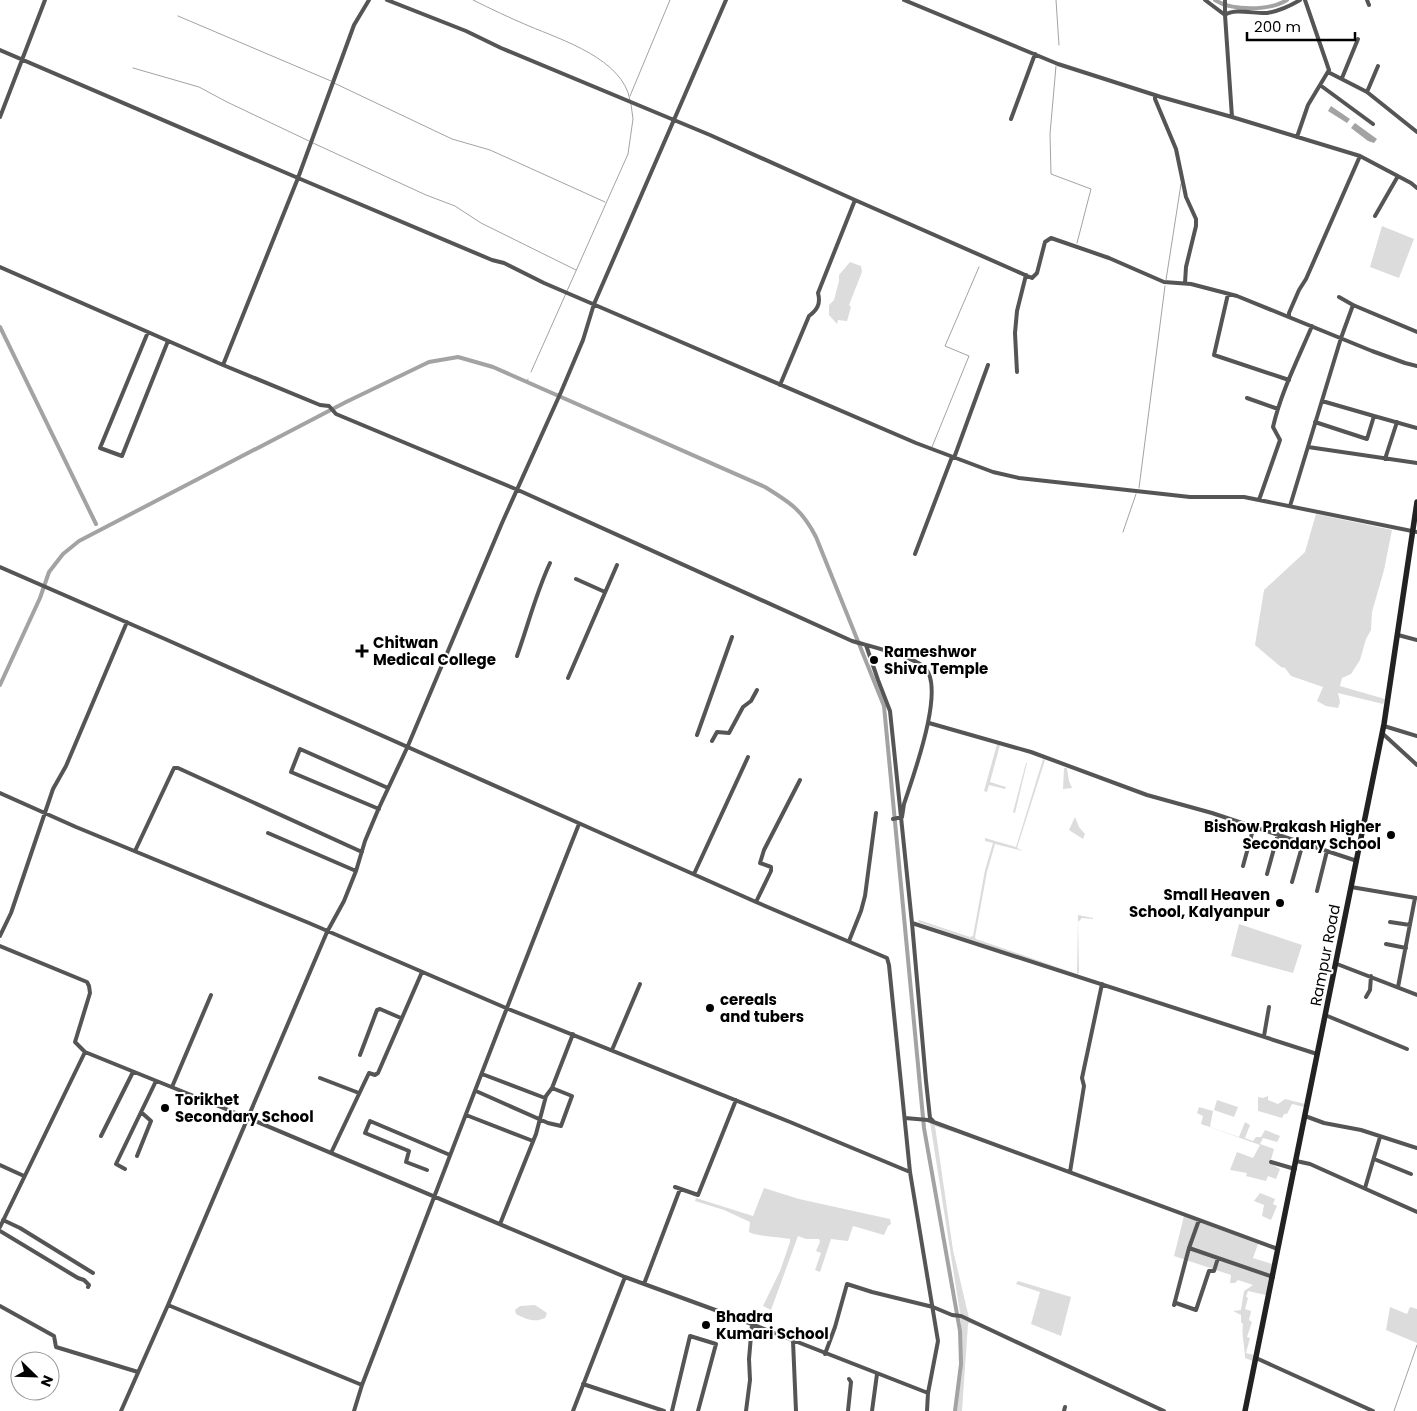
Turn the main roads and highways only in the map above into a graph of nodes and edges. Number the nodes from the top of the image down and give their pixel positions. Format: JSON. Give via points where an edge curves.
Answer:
{"nodes":[{"id":1,"x":1417,"y":502,"type":"edge"},
{"id":2,"x":1415,"y":532,"type":"edge"},
{"id":3,"x":1245,"y":1411,"type":"edge"}],
"edges":[{"from":1,"to":2,"type":"main road","name":"Rampur Road"},
{"from":2,"to":3,"type":"main road","name":"Rampur Road","via":[[1384,726]]}]}
